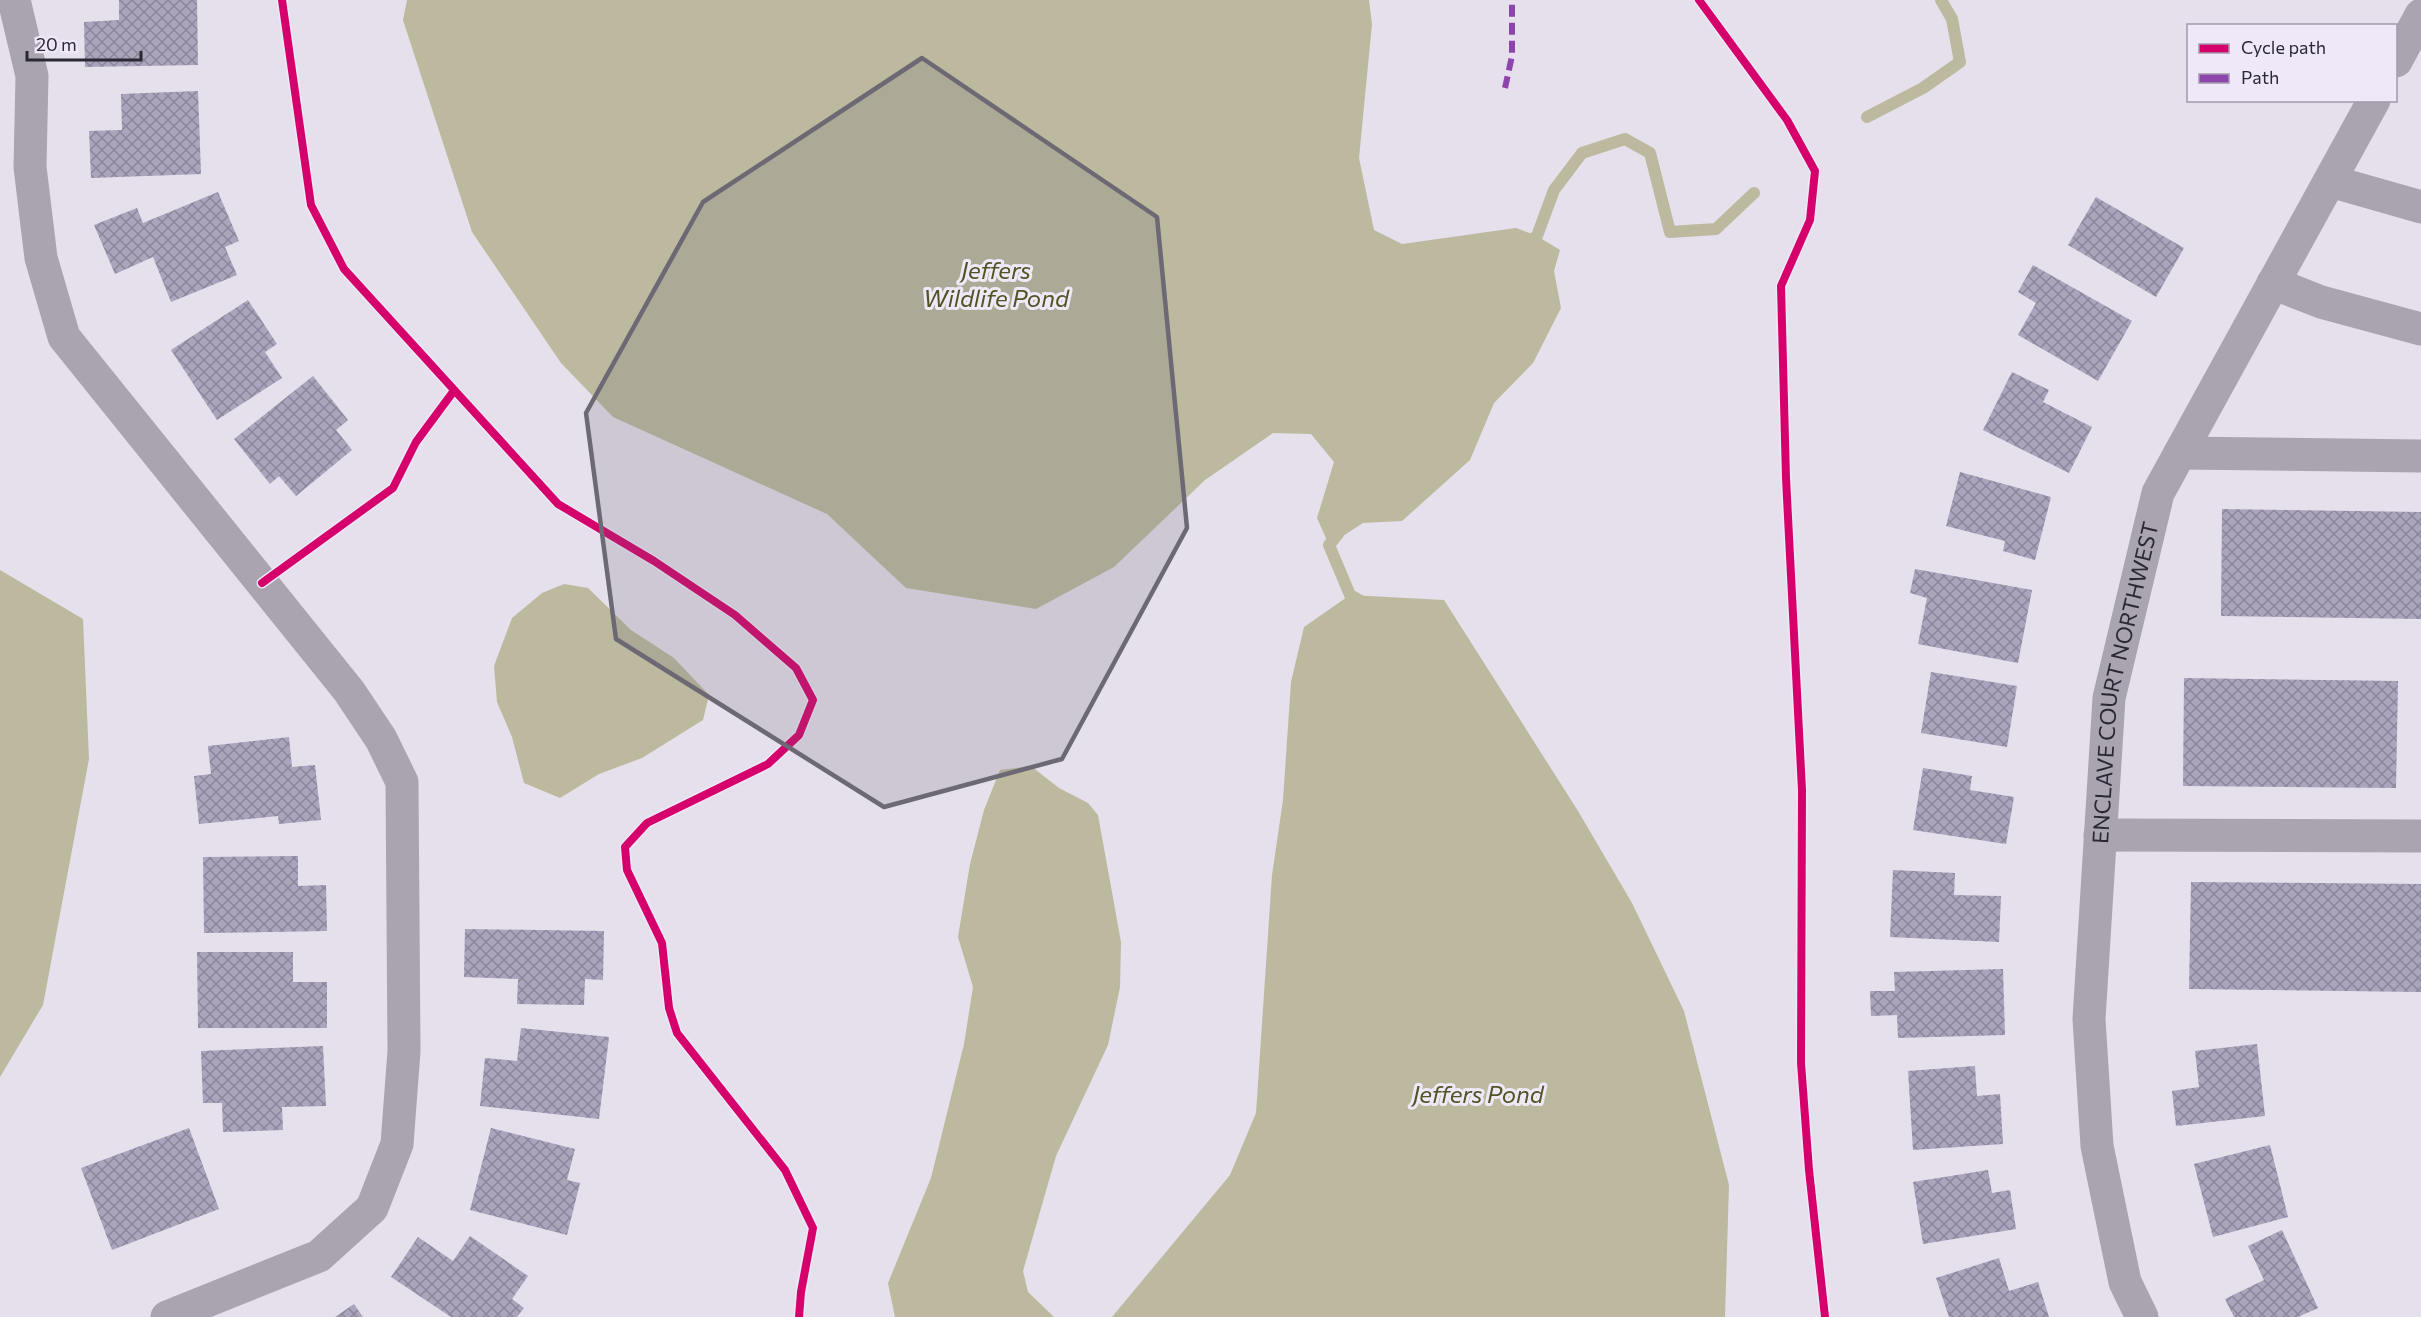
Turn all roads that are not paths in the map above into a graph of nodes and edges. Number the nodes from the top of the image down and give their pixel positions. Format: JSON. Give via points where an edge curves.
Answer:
{"nodes":[{"id":1,"x":14,"y":0,"type":"edge"},
{"id":2,"x":2421,"y":15,"type":"edge"},
{"id":3,"x":2397,"y":60,"type":"edge"},
{"id":4,"x":2373,"y":102,"type":"edge"},
{"id":5,"x":2330,"y":181,"type":"junction"},
{"id":6,"x":2421,"y":207,"type":"edge"},
{"id":7,"x":2273,"y":283,"type":"junction"},
{"id":8,"x":2421,"y":330,"type":"edge"},
{"id":9,"x":2180,"y":453,"type":"junction"},
{"id":10,"x":2421,"y":456,"type":"edge"},
{"id":11,"x":2100,"y":835,"type":"junction"},
{"id":12,"x":2421,"y":836,"type":"edge"},
{"id":13,"x":167,"y":1317,"type":"edge"},
{"id":14,"x":2142,"y":1317,"type":"edge"}],
"edges":[{"from":1,"to":13,"type":"street","via":[[32,76],[30,167],[41,258],[64,337],[349,691],[381,739],[402,782],[403,1062],[397,1144],[372,1208],[319,1256]]},
{"from":2,"to":3,"type":"street"},
{"from":4,"to":5,"type":"street","name":"ENCLAVE COURT NORTHWEST"},
{"from":5,"to":6,"type":"street"},
{"from":5,"to":7,"type":"street","name":"ENCLAVE COURT NORTHWEST"},
{"from":7,"to":8,"type":"street","via":[[2321,302]]},
{"from":7,"to":9,"type":"street","name":"ENCLAVE COURT NORTHWEST"},
{"from":9,"to":10,"type":"street"},
{"from":9,"to":11,"type":"street","name":"ENCLAVE COURT NORTHWEST","via":[[2158,493],[2109,698]]},
{"from":11,"to":12,"type":"street"},
{"from":11,"to":14,"type":"street","name":"ENCLAVE COURT NORTHWEST","via":[[2089,1019],[2097,1146],[2125,1282]]}]}
